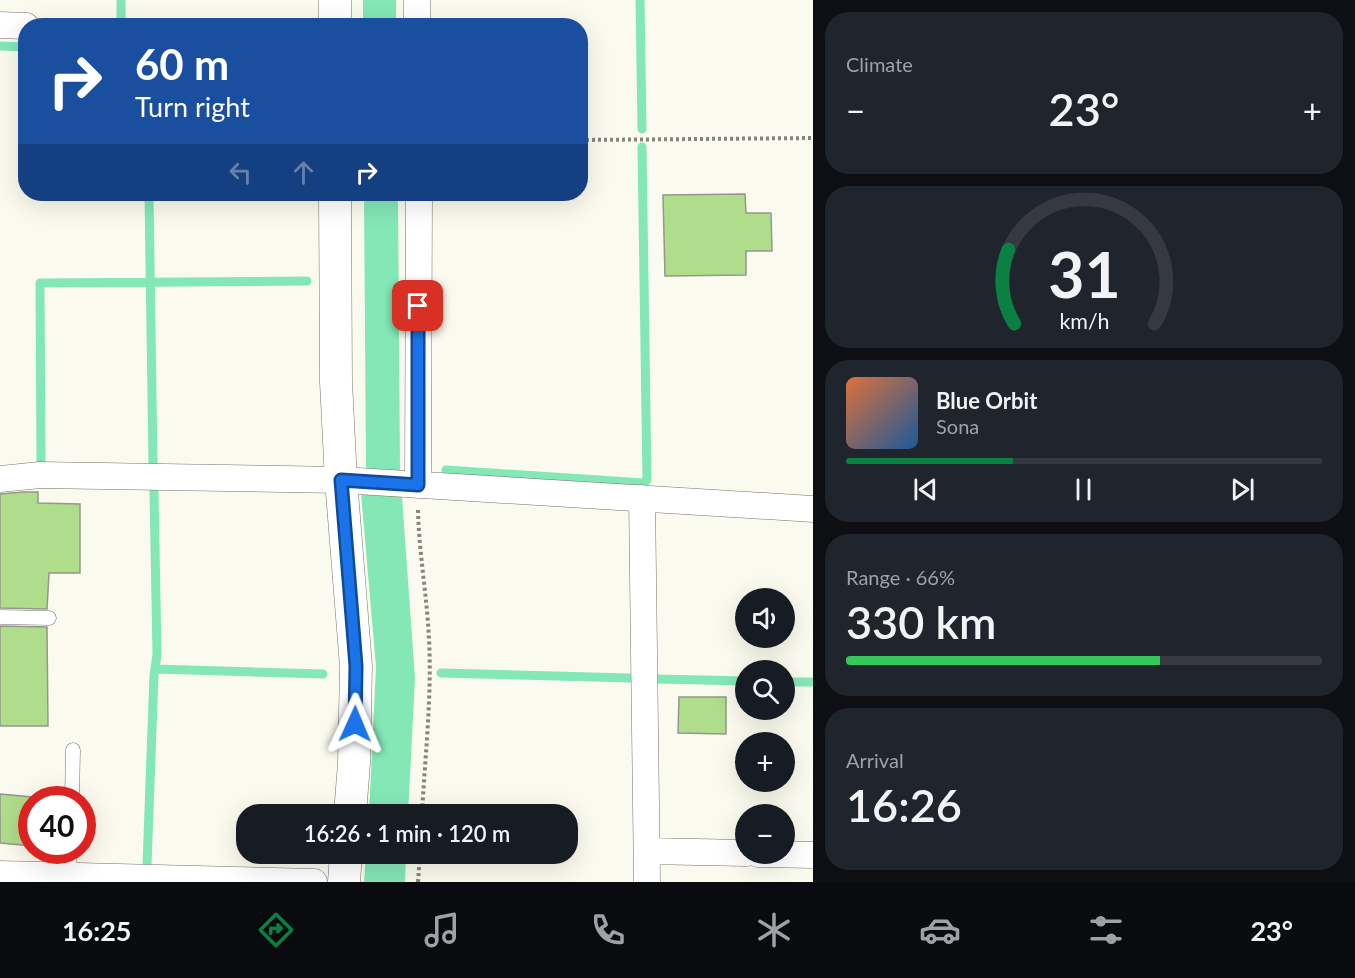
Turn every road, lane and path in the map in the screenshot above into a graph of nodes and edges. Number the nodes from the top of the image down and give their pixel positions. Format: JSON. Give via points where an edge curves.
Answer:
{"nodes":[{"id":1,"x":335,"y":0,"type":"edge"},
{"id":2,"x":417,"y":0,"type":"edge"},
{"id":3,"x":335,"y":18,"type":"edge"},
{"id":4,"x":417,"y":18,"type":"edge"},
{"id":5,"x":0,"y":25,"type":"edge"},
{"id":6,"x":18,"y":26,"type":"edge"},
{"id":7,"x":813,"y":138,"type":"edge"},
{"id":8,"x":588,"y":140,"type":"edge"},
{"id":9,"x":336,"y":201,"type":"edge"},
{"id":10,"x":419,"y":201,"type":"edge"},
{"id":11,"x":0,"y":479,"type":"edge"},
{"id":12,"x":350,"y":481,"type":"junction"},
{"id":13,"x":413,"y":485,"type":"junction"},
{"id":14,"x":642,"y":498,"type":"junction"},
{"id":15,"x":813,"y":509,"type":"edge"},
{"id":16,"x":0,"y":617,"type":"edge"},
{"id":17,"x":49,"y":618,"type":"dead end"},
{"id":18,"x":73,"y":750,"type":"dead end"},
{"id":19,"x":72,"y":786,"type":"edge"},
{"id":20,"x":351,"y":804,"type":"edge"},
{"id":21,"x":422,"y":804,"type":"edge"},
{"id":22,"x":647,"y":851,"type":"junction"},
{"id":23,"x":735,"y":853,"type":"edge"},
{"id":24,"x":795,"y":855,"type":"edge"},
{"id":25,"x":813,"y":855,"type":"edge"},
{"id":26,"x":69,"y":864,"type":"edge"},
{"id":27,"x":345,"y":864,"type":"edge"},
{"id":28,"x":419,"y":864,"type":"edge"},
{"id":29,"x":0,"y":874,"type":"edge"},
{"id":30,"x":69,"y":876,"type":"junction"},
{"id":31,"x":314,"y":882,"type":"edge"},
{"id":32,"x":344,"y":882,"type":"edge"},
{"id":33,"x":418,"y":882,"type":"edge"},
{"id":34,"x":647,"y":882,"type":"edge"}],
"edges":[{"from":1,"to":3,"type":"street"},
{"from":2,"to":4,"type":"street"},
{"from":5,"to":6,"type":"street"},
{"from":7,"to":8,"type":"path"},
{"from":9,"to":12,"type":"street","via":[[336,382]]},
{"from":10,"to":13,"type":"street"},
{"from":11,"to":12,"type":"street","via":[[40,475]]},
{"from":12,"to":13,"type":"street"},
{"from":12,"to":20,"type":"street","via":[[356,666]]},
{"from":13,"to":14,"type":"street"},
{"from":13,"to":21,"type":"path","via":[[429,639]]},
{"from":14,"to":15,"type":"street"},
{"from":14,"to":22,"type":"street"},
{"from":16,"to":17,"type":"lane"},
{"from":18,"to":19,"type":"lane"},
{"from":22,"to":23,"type":"street"},
{"from":22,"to":34,"type":"street"},
{"from":24,"to":25,"type":"street"},
{"from":26,"to":30,"type":"lane"},
{"from":27,"to":32,"type":"street"},
{"from":28,"to":33,"type":"path"},
{"from":29,"to":30,"type":"street"},
{"from":30,"to":31,"type":"street"}]}
